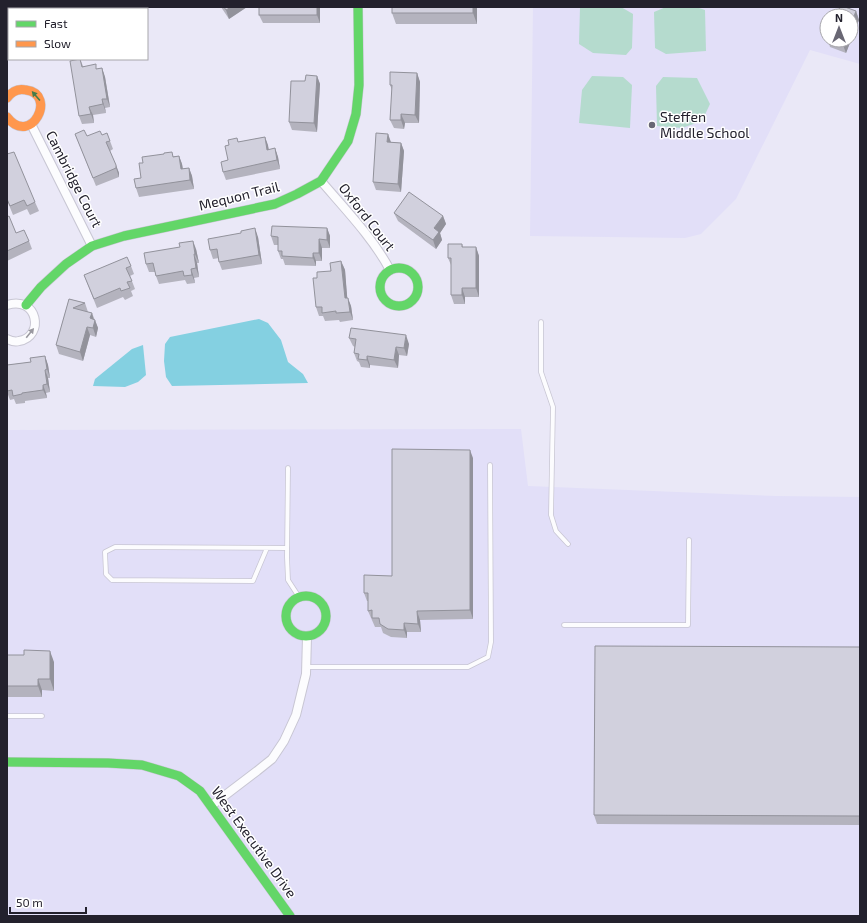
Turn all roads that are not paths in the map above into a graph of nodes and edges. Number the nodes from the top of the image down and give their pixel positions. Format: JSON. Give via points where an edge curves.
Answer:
{"nodes":[{"id":1,"x":358,"y":7,"type":"edge"},
{"id":2,"x":7,"y":98,"type":"edge"},
{"id":3,"x":7,"y":117,"type":"edge"},
{"id":4,"x":31,"y":124,"type":"junction"},
{"id":5,"x":321,"y":181,"type":"junction"},
{"id":6,"x":92,"y":246,"type":"junction"},
{"id":7,"x":390,"y":270,"type":"junction"},
{"id":8,"x":7,"y":305,"type":"edge"},
{"id":9,"x":26,"y":306,"type":"junction"},
{"id":10,"x":541,"y":322,"type":"dead end"},
{"id":11,"x":7,"y":339,"type":"edge"},
{"id":12,"x":490,"y":465,"type":"dead end"},
{"id":13,"x":288,"y":468,"type":"dead end"},
{"id":14,"x":689,"y":540,"type":"dead end"},
{"id":15,"x":568,"y":544,"type":"dead end"},
{"id":16,"x":267,"y":548,"type":"junction"},
{"id":17,"x":287,"y":548,"type":"junction"},
{"id":18,"x":299,"y":597,"type":"junction"},
{"id":19,"x":564,"y":625,"type":"dead end"},
{"id":20,"x":307,"y":637,"type":"junction"},
{"id":21,"x":306,"y":667,"type":"junction"},
{"id":22,"x":7,"y":716,"type":"edge"},
{"id":23,"x":42,"y":716,"type":"dead end"},
{"id":24,"x":7,"y":762,"type":"edge"},
{"id":25,"x":211,"y":806,"type":"junction"},
{"id":26,"x":290,"y":916,"type":"edge"}],
"edges":[{"from":1,"to":5,"type":"street","name":"Mequon Trail","via":[[359,85],[356,114],[348,141]]},
{"from":4,"to":2,"type":"street","name":"Cambridge Court","one_way":true,"via":[[36,121],[41,111],[40,99],[36,94],[20,89]]},
{"from":3,"to":4,"type":"street","name":"Cambridge Court","via":[[18,125]]},
{"from":4,"to":6,"type":"street","name":"Cambridge Court"},
{"from":5,"to":6,"type":"street","name":"Mequon Trail","via":[[275,204],[124,236]]},
{"from":5,"to":7,"type":"street","name":"Oxford Court","via":[[382,256]]},
{"from":6,"to":9,"type":"street","name":"Mequon Trail","via":[[66,264],[41,287]]},
{"from":7,"to":7,"type":"street","name":"Oxford Court","via":[[382,279],[383,297],[398,306],[410,302],[418,292],[414,274],[402,268]]},
{"from":8,"to":9,"type":"street","via":[[20,303]]},
{"from":11,"to":9,"type":"street","one_way":true,"via":[[16,342],[28,338],[32,333],[35,327],[34,315]]},
{"from":10,"to":15,"type":"lane","via":[[541,372],[553,407],[552,515],[556,531]]},
{"from":12,"to":21,"type":"lane","via":[[491,642],[488,657],[468,667]]},
{"from":13,"to":17,"type":"lane"},
{"from":14,"to":19,"type":"lane","via":[[688,625]]},
{"from":16,"to":16,"type":"lane","via":[[115,547],[105,552],[106,574],[112,580],[253,581]]},
{"from":16,"to":17,"type":"lane"},
{"from":17,"to":18,"type":"lane","via":[[288,580]]},
{"from":18,"to":20,"type":"street","via":[[289,605],[287,624],[295,633]]},
{"from":18,"to":20,"type":"street","via":[[313,597],[324,606],[326,612],[324,626],[320,632]]},
{"from":20,"to":21,"type":"street"},
{"from":21,"to":25,"type":"street","via":[[296,715],[272,759]]},
{"from":22,"to":23,"type":"lane"},
{"from":24,"to":25,"type":"street","name":"West Executive Drive","via":[[142,765],[179,776],[200,791]]},
{"from":25,"to":26,"type":"street","name":"West Executive Drive"}]}
